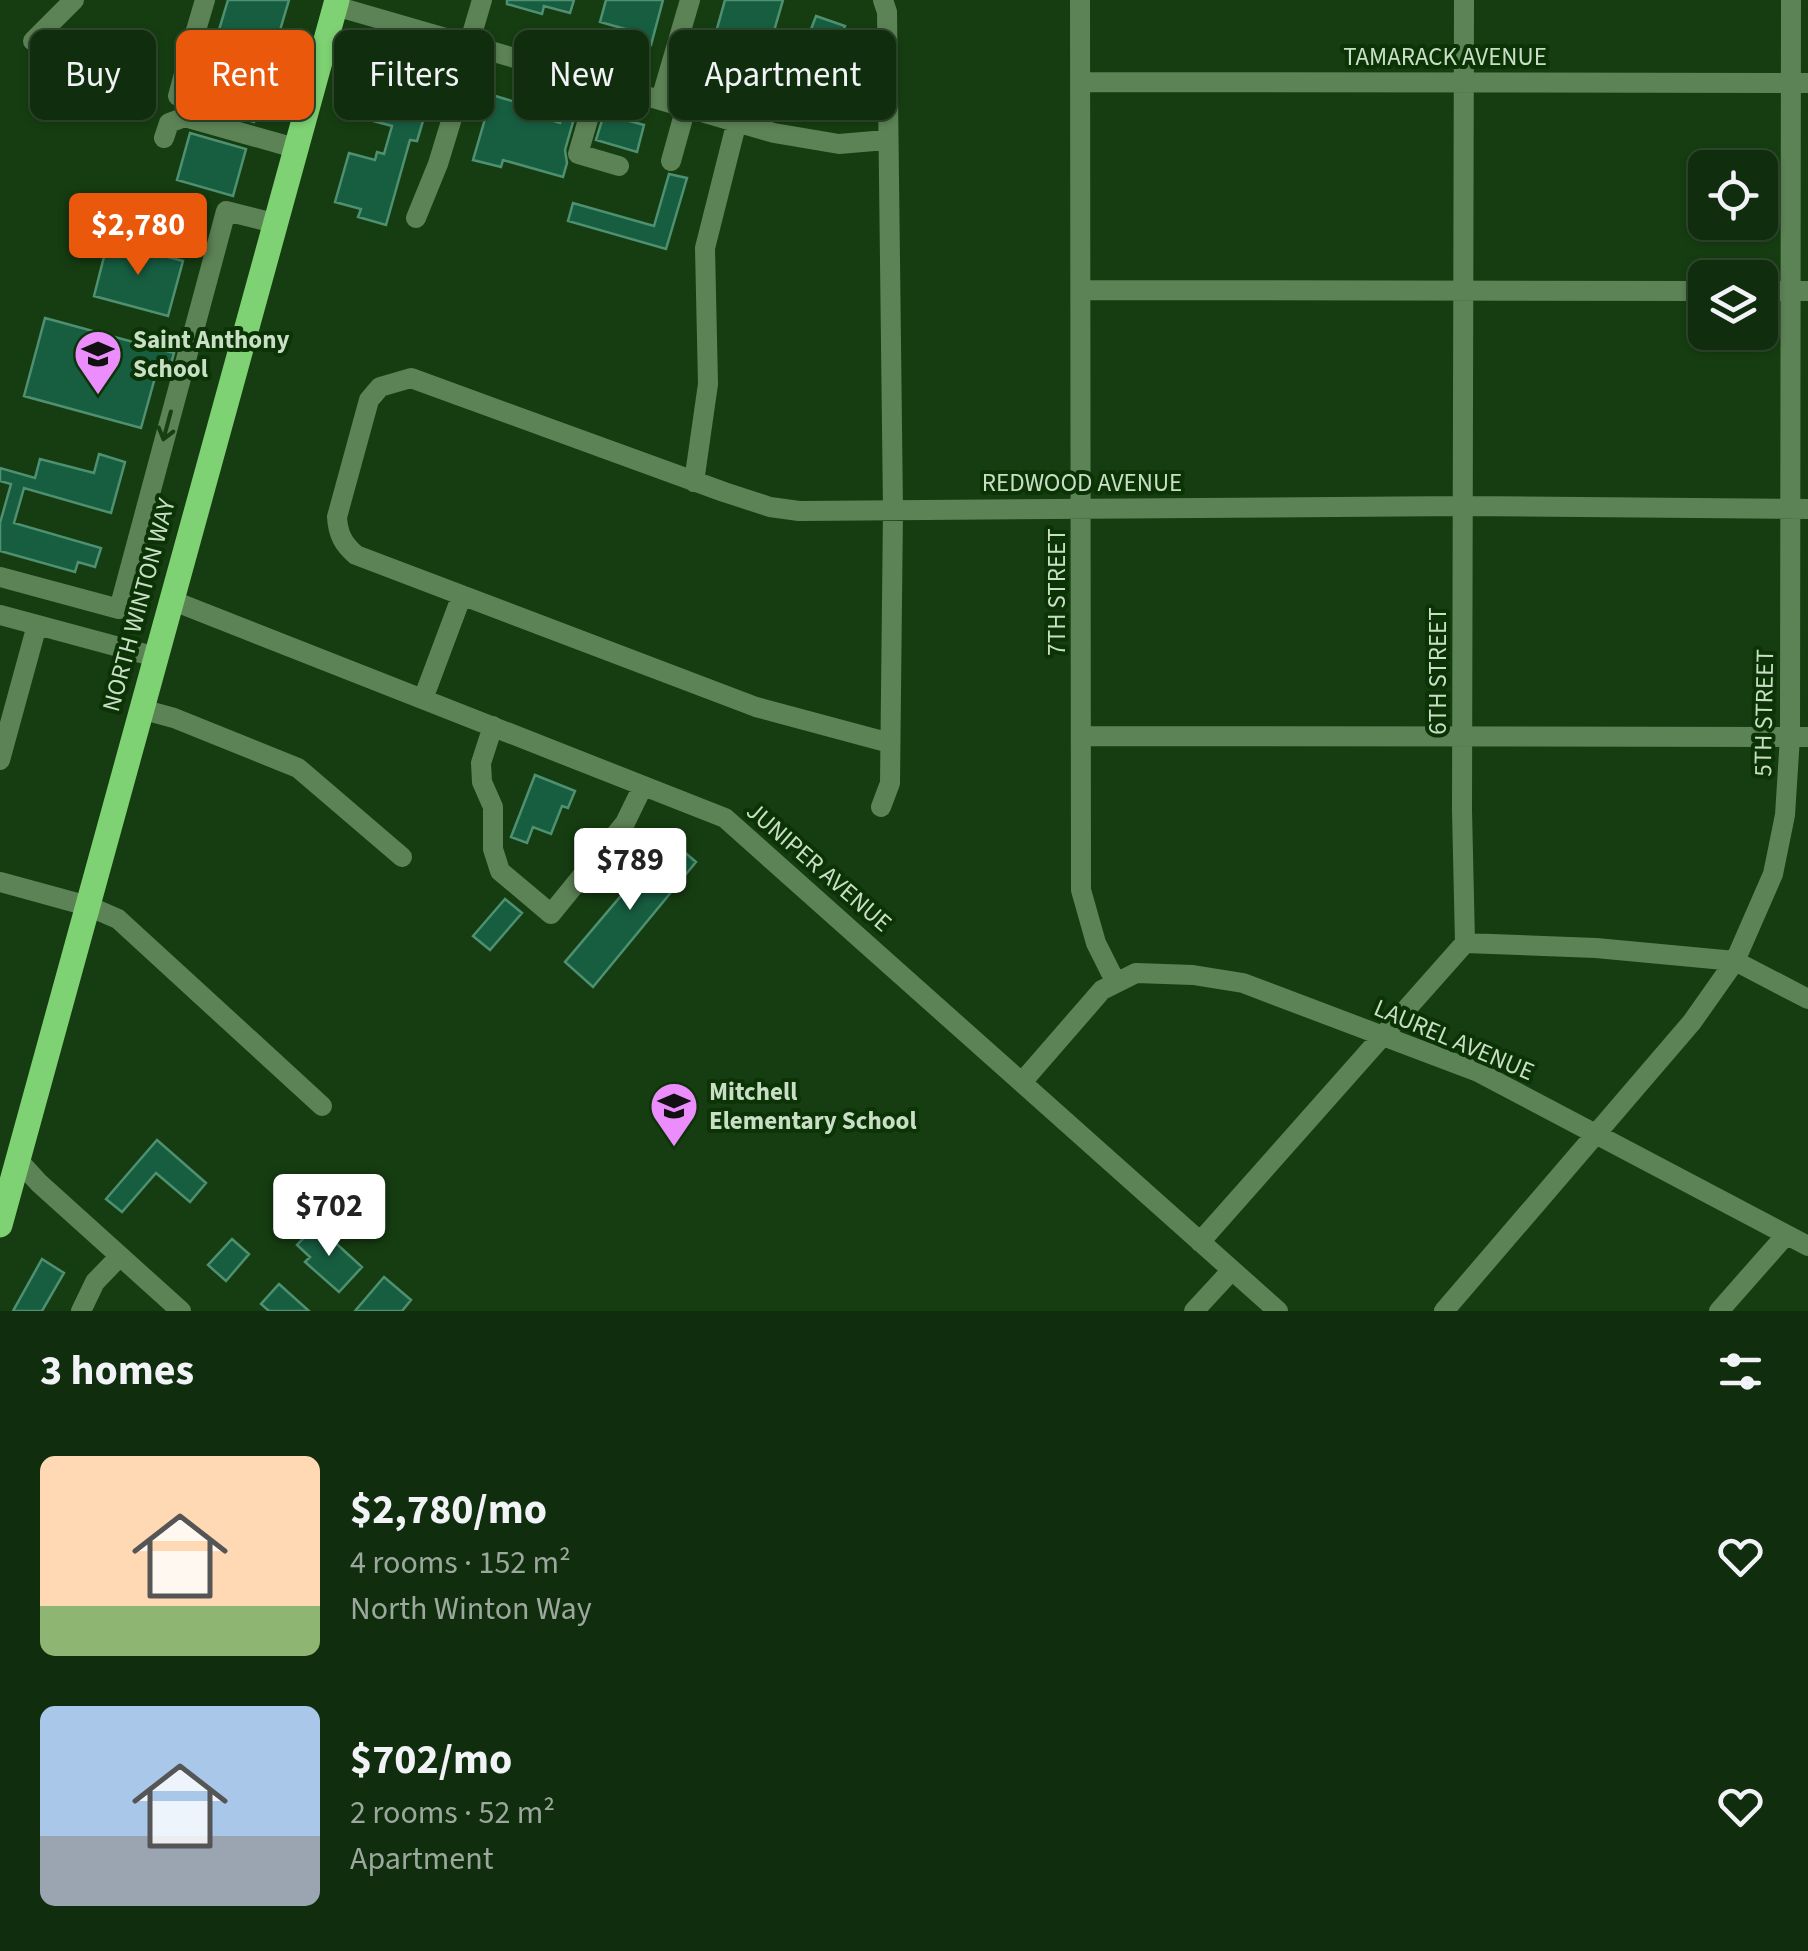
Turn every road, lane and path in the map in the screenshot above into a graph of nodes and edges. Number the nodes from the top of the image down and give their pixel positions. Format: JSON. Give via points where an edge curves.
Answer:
{"nodes":[{"id":1,"x":74,"y":0,"type":"edge"},
{"id":2,"x":205,"y":0,"type":"edge"},
{"id":3,"x":482,"y":0,"type":"edge"},
{"id":4,"x":690,"y":0,"type":"edge"},
{"id":5,"x":883,"y":0,"type":"edge"},
{"id":6,"x":1080,"y":0,"type":"edge"},
{"id":7,"x":1464,"y":0,"type":"edge"},
{"id":8,"x":1791,"y":0,"type":"edge"},
{"id":9,"x":336,"y":3,"type":"edge"},
{"id":10,"x":44,"y":30,"type":"edge"},
{"id":11,"x":196,"y":30,"type":"edge"},
{"id":12,"x":423,"y":30,"type":"edge"},
{"id":13,"x":475,"y":30,"type":"edge"},
{"id":14,"x":316,"y":74,"type":"joint"},
{"id":15,"x":1082,"y":82,"type":"junction"},
{"id":16,"x":1464,"y":82,"type":"junction"},
{"id":17,"x":1799,"y":83,"type":"edge"},
{"id":18,"x":649,"y":97,"type":"edge"},
{"id":19,"x":661,"y":100,"type":"junction"},
{"id":20,"x":669,"y":102,"type":"edge"},
{"id":21,"x":450,"y":120,"type":"edge"},
{"id":22,"x":588,"y":120,"type":"edge"},
{"id":23,"x":682,"y":120,"type":"edge"},
{"id":24,"x":733,"y":120,"type":"edge"},
{"id":25,"x":737,"y":121,"type":"junction"},
{"id":26,"x":164,"y":138,"type":"dead end"},
{"id":27,"x":886,"y":140,"type":"junction"},
{"id":28,"x":296,"y":148,"type":"junction"},
{"id":29,"x":670,"y":161,"type":"dead end"},
{"id":30,"x":619,"y":166,"type":"dead end"},
{"id":31,"x":416,"y":218,"type":"dead end"},
{"id":32,"x":274,"y":224,"type":"junction"},
{"id":33,"x":1464,"y":288,"type":"junction"},
{"id":34,"x":1082,"y":290,"type":"junction"},
{"id":35,"x":1688,"y":291,"type":"edge"},
{"id":36,"x":1800,"y":292,"type":"edge"},
{"id":37,"x":694,"y":482,"type":"junction"},
{"id":38,"x":1464,"y":506,"type":"junction"},
{"id":39,"x":1082,"y":508,"type":"junction"},
{"id":40,"x":1800,"y":509,"type":"edge"},
{"id":41,"x":893,"y":510,"type":"junction"},
{"id":42,"x":0,"y":578,"type":"edge"},
{"id":43,"x":462,"y":596,"type":"junction"},
{"id":44,"x":172,"y":600,"type":"junction"},
{"id":45,"x":0,"y":615,"type":"edge"},
{"id":46,"x":37,"y":625,"type":"junction"},
{"id":47,"x":156,"y":657,"type":"junction"},
{"id":48,"x":423,"y":699,"type":"junction"},
{"id":49,"x":141,"y":709,"type":"junction"},
{"id":50,"x":493,"y":726,"type":"junction"},
{"id":51,"x":1082,"y":736,"type":"junction"},
{"id":52,"x":1462,"y":736,"type":"junction"},
{"id":53,"x":1799,"y":737,"type":"edge"},
{"id":54,"x":890,"y":744,"type":"junction"},
{"id":55,"x":0,"y":760,"type":"edge"},
{"id":56,"x":643,"y":786,"type":"junction"},
{"id":57,"x":880,"y":807,"type":"dead end"},
{"id":58,"x":402,"y":857,"type":"dead end"},
{"id":59,"x":0,"y":882,"type":"edge"},
{"id":60,"x":88,"y":906,"type":"junction"},
{"id":61,"x":1466,"y":943,"type":"junction"},
{"id":62,"x":1736,"y":961,"type":"junction"},
{"id":63,"x":1115,"y":981,"type":"junction"},
{"id":64,"x":1808,"y":999,"type":"edge"},
{"id":65,"x":1383,"y":1037,"type":"junction"},
{"id":66,"x":1022,"y":1082,"type":"junction"},
{"id":67,"x":322,"y":1106,"type":"dead end"},
{"id":68,"x":1596,"y":1134,"type":"junction"},
{"id":69,"x":13,"y":1154,"type":"edge"},
{"id":70,"x":0,"y":1226,"type":"edge"},
{"id":71,"x":1786,"y":1235,"type":"junction"},
{"id":72,"x":1200,"y":1242,"type":"junction"},
{"id":73,"x":1808,"y":1246,"type":"edge"},
{"id":74,"x":120,"y":1256,"type":"junction"},
{"id":75,"x":1232,"y":1270,"type":"junction"},
{"id":76,"x":81,"y":1311,"type":"edge"},
{"id":77,"x":181,"y":1311,"type":"edge"},
{"id":78,"x":1194,"y":1311,"type":"edge"},
{"id":79,"x":1278,"y":1311,"type":"edge"},
{"id":80,"x":1444,"y":1311,"type":"edge"},
{"id":81,"x":1720,"y":1311,"type":"edge"}],
"edges":[{"from":1,"to":10,"type":"street"},
{"from":2,"to":11,"type":"street"},
{"from":3,"to":13,"type":"street"},
{"from":4,"to":19,"type":"street"},
{"from":5,"to":27,"type":"street"},
{"from":6,"to":15,"type":"street","name":"7TH STREET"},
{"from":7,"to":16,"type":"street","name":"6TH STREET"},
{"from":8,"to":17,"type":"street","name":"5TH STREET"},
{"from":9,"to":12,"type":"street"},
{"from":9,"to":14,"type":"main road","name":"NORTH WINTON WAY"},
{"from":14,"to":28,"type":"main road","name":"NORTH WINTON WAY"},
{"from":15,"to":16,"type":"street","name":"TAMARACK AVENUE"},
{"from":15,"to":34,"type":"street","name":"7TH STREET"},
{"from":16,"to":17,"type":"street","name":"TAMARACK AVENUE"},
{"from":16,"to":33,"type":"street","name":"6TH STREET"},
{"from":17,"to":36,"type":"street","name":"5TH STREET"},
{"from":18,"to":19,"type":"street"},
{"from":19,"to":20,"type":"street"},
{"from":21,"to":31,"type":"street"},
{"from":22,"to":30,"type":"street","via":[[578,154]]},
{"from":23,"to":29,"type":"street"},
{"from":24,"to":25,"type":"street"},
{"from":25,"to":27,"type":"street","via":[[840,144]]},
{"from":25,"to":37,"type":"street","via":[[705,248],[708,384]]},
{"from":26,"to":28,"type":"street","via":[[169,123],[185,117]]},
{"from":27,"to":41,"type":"street"},
{"from":28,"to":32,"type":"main road","name":"NORTH WINTON WAY"},
{"from":32,"to":42,"type":"street","one_way":true,"via":[[226,211],[118,609]]},
{"from":32,"to":44,"type":"main road","name":"NORTH WINTON WAY"},
{"from":33,"to":34,"type":"street"},
{"from":33,"to":35,"type":"street"},
{"from":33,"to":38,"type":"street","name":"6TH STREET"},
{"from":34,"to":39,"type":"street","name":"7TH STREET"},
{"from":36,"to":40,"type":"street","name":"5TH STREET"},
{"from":37,"to":41,"type":"street","name":"REDWOOD AVENUE","via":[[770,508]]},
{"from":37,"to":43,"type":"street","name":"REDWOOD AVENUE","via":[[410,378],[380,388],[368,400],[338,531],[356,556]]},
{"from":38,"to":39,"type":"street","name":"REDWOOD AVENUE"},
{"from":38,"to":40,"type":"street","name":"REDWOOD AVENUE"},
{"from":38,"to":52,"type":"street","name":"6TH STREET"},
{"from":39,"to":41,"type":"street","name":"REDWOOD AVENUE"},
{"from":39,"to":51,"type":"street","name":"7TH STREET"},
{"from":40,"to":53,"type":"street","name":"5TH STREET"},
{"from":41,"to":54,"type":"street"},
{"from":43,"to":48,"type":"street"},
{"from":43,"to":54,"type":"street","via":[[756,707]]},
{"from":44,"to":47,"type":"main road","name":"NORTH WINTON WAY"},
{"from":44,"to":48,"type":"street","name":"JUNIPER AVENUE"},
{"from":45,"to":46,"type":"street"},
{"from":46,"to":47,"type":"street"},
{"from":46,"to":55,"type":"street"},
{"from":47,"to":49,"type":"main road","name":"NORTH WINTON WAY"},
{"from":48,"to":50,"type":"street","name":"JUNIPER AVENUE"},
{"from":49,"to":58,"type":"street","via":[[298,768]]},
{"from":49,"to":60,"type":"main road","name":"NORTH WINTON WAY"},
{"from":50,"to":56,"type":"street","name":"JUNIPER AVENUE"},
{"from":50,"to":56,"type":"street","via":[[482,782],[493,806],[500,871],[551,914],[625,823]]},
{"from":51,"to":52,"type":"street"},
{"from":51,"to":63,"type":"street","name":"7TH STREET","via":[[1082,890]]},
{"from":52,"to":53,"type":"street"},
{"from":52,"to":61,"type":"street","name":"6TH STREET"},
{"from":53,"to":62,"type":"street","name":"5TH STREET","via":[[1773,874]]},
{"from":54,"to":57,"type":"street","via":[[890,782]]},
{"from":56,"to":66,"type":"street","name":"JUNIPER AVENUE","via":[[725,818]]},
{"from":59,"to":60,"type":"street"},
{"from":60,"to":67,"type":"street","via":[[118,919]]},
{"from":60,"to":69,"type":"main road","name":"NORTH WINTON WAY"},
{"from":61,"to":62,"type":"street"},
{"from":61,"to":65,"type":"street"},
{"from":62,"to":64,"type":"street"},
{"from":62,"to":68,"type":"street","name":"5TH STREET"},
{"from":63,"to":65,"type":"street","name":"LAUREL AVENUE","via":[[1136,973],[1243,983]]},
{"from":63,"to":66,"type":"street"},
{"from":65,"to":68,"type":"street","name":"LAUREL AVENUE","via":[[1478,1072]]},
{"from":65,"to":72,"type":"street"},
{"from":66,"to":72,"type":"street","name":"JUNIPER AVENUE"},
{"from":68,"to":71,"type":"street","name":"LAUREL AVENUE"},
{"from":68,"to":80,"type":"street","name":"5TH STREET"},
{"from":69,"to":70,"type":"main road","name":"NORTH WINTON WAY"},
{"from":69,"to":74,"type":"street"},
{"from":71,"to":73,"type":"street","name":"LAUREL AVENUE"},
{"from":71,"to":81,"type":"street"},
{"from":72,"to":75,"type":"street","name":"JUNIPER AVENUE"},
{"from":74,"to":76,"type":"street","via":[[95,1282]]},
{"from":74,"to":77,"type":"street"},
{"from":75,"to":78,"type":"street"},
{"from":75,"to":79,"type":"street","name":"JUNIPER AVENUE"}]}
